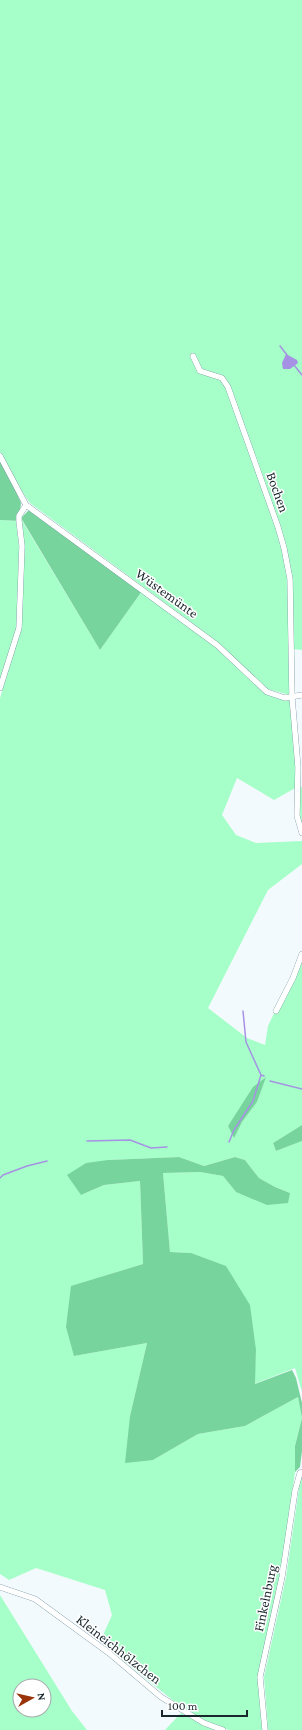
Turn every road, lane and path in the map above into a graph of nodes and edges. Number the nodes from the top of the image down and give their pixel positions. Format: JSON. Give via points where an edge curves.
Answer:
{"nodes":[{"id":1,"x":193,"y":356,"type":"dead end"},
{"id":2,"x":0,"y":456,"type":"edge"},
{"id":3,"x":26,"y":505,"type":"junction"},
{"id":4,"x":0,"y":688,"type":"edge"},
{"id":5,"x":302,"y":695,"type":"edge"},
{"id":6,"x":292,"y":698,"type":"junction"},
{"id":7,"x":302,"y":833,"type":"edge"},
{"id":8,"x":302,"y":954,"type":"edge"},
{"id":9,"x":276,"y":1011,"type":"dead end"},
{"id":10,"x":302,"y":1472,"type":"edge"},
{"id":11,"x":0,"y":1588,"type":"edge"},
{"id":12,"x":223,"y":1730,"type":"edge"},
{"id":13,"x":264,"y":1730,"type":"edge"}],
"edges":[{"from":1,"to":6,"type":"street","name":"Bochen","via":[[196,366],[203,374],[222,378],[228,387],[284,548],[290,579]]},
{"from":2,"to":3,"type":"street"},
{"from":3,"to":4,"type":"street","via":[[18,521],[22,546],[19,628]]},
{"from":3,"to":6,"type":"street","name":"Wüstemünte","via":[[217,645],[266,692]]},
{"from":5,"to":6,"type":"street","name":"Wüstemünte"},
{"from":6,"to":7,"type":"street","via":[[298,767],[297,816]]},
{"from":8,"to":9,"type":"street"},
{"from":10,"to":13,"type":"street","name":"Finkelnburg","via":[[295,1491],[282,1577],[260,1677]]},
{"from":11,"to":12,"type":"street","name":"Kleineichhölzchen","via":[[35,1599],[108,1653],[161,1697],[204,1723]]}]}
